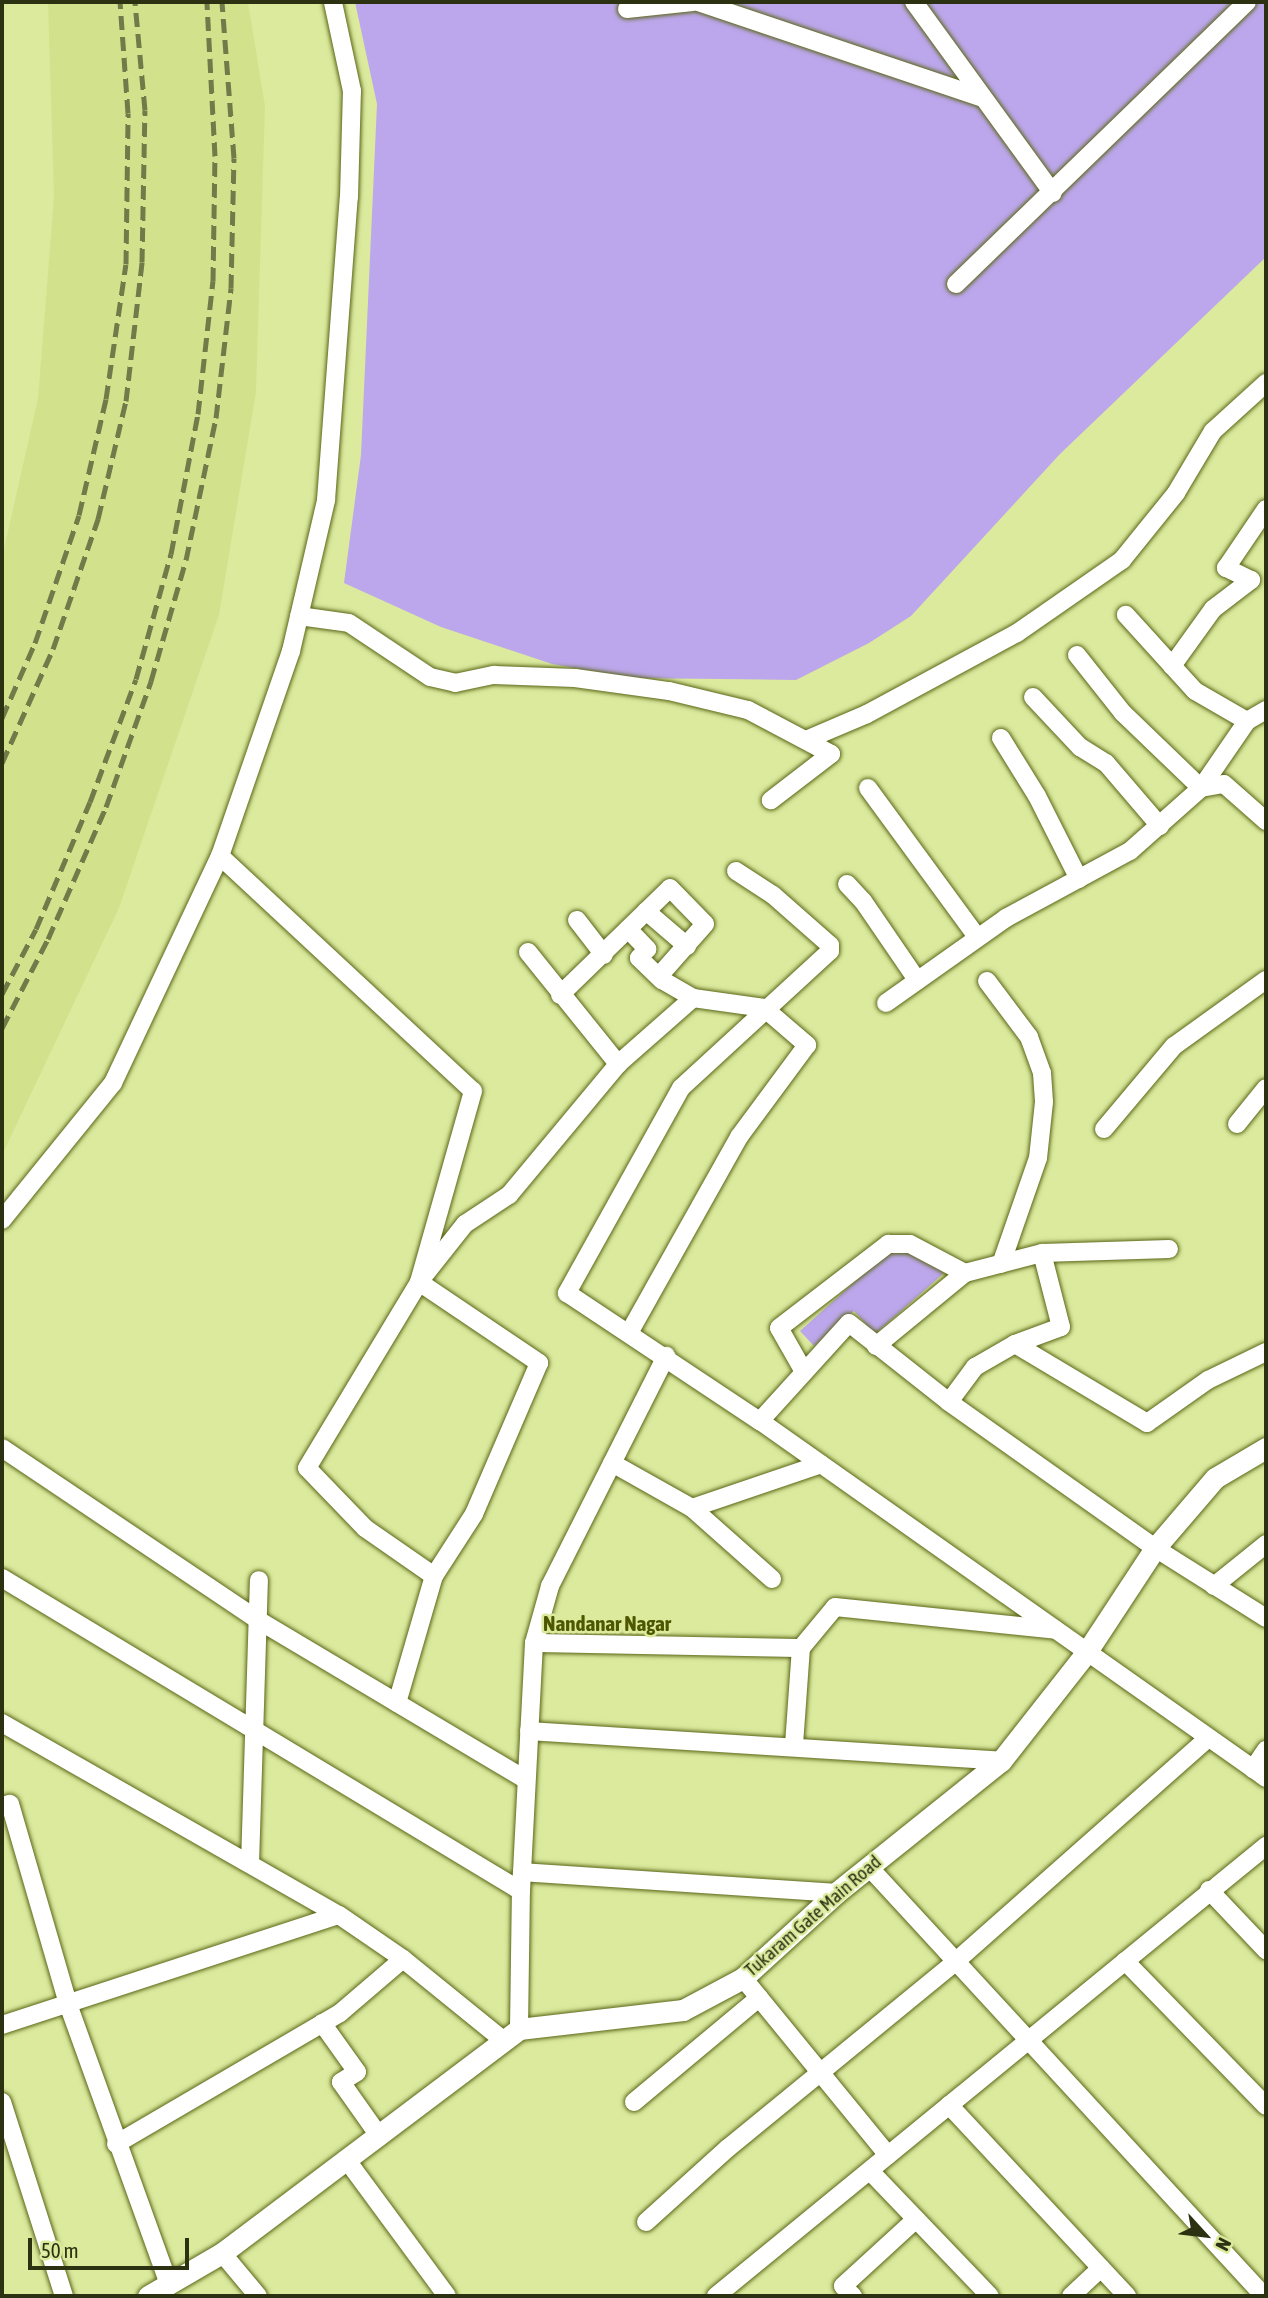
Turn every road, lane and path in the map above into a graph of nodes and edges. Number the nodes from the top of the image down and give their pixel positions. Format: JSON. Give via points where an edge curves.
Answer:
{"nodes":[{"id":1,"x":332,"y":2,"type":"edge"},
{"id":2,"x":696,"y":2,"type":"edge"},
{"id":3,"x":914,"y":2,"type":"edge"},
{"id":4,"x":1247,"y":2,"type":"edge"},
{"id":5,"x":627,"y":9,"type":"dead end"},
{"id":6,"x":981,"y":97,"type":"junction"},
{"id":7,"x":1053,"y":193,"type":"junction"},
{"id":8,"x":956,"y":284,"type":"dead end"},
{"id":9,"x":1266,"y":383,"type":"edge"},
{"id":10,"x":1266,"y":509,"type":"edge"},
{"id":11,"x":1266,"y":569,"type":"edge"},
{"id":12,"x":1251,"y":580,"type":"junction"},
{"id":13,"x":1126,"y":615,"type":"dead end"},
{"id":14,"x":299,"y":616,"type":"junction"},
{"id":15,"x":1077,"y":655,"type":"dead end"},
{"id":16,"x":1172,"y":666,"type":"junction"},
{"id":17,"x":1033,"y":697,"type":"dead end"},
{"id":18,"x":1266,"y":710,"type":"edge"},
{"id":19,"x":1247,"y":721,"type":"junction"},
{"id":20,"x":1001,"y":738,"type":"dead end"},
{"id":21,"x":806,"y":740,"type":"junction"},
{"id":22,"x":868,"y":788,"type":"dead end"},
{"id":23,"x":1201,"y":788,"type":"junction"},
{"id":24,"x":771,"y":800,"type":"dead end"},
{"id":25,"x":1266,"y":821,"type":"edge"},
{"id":26,"x":1160,"y":826,"type":"junction"},
{"id":27,"x":220,"y":856,"type":"junction"},
{"id":28,"x":736,"y":871,"type":"dead end"},
{"id":29,"x":1079,"y":878,"type":"junction"},
{"id":30,"x":847,"y":884,"type":"dead end"},
{"id":31,"x":646,"y":911,"type":"junction"},
{"id":32,"x":577,"y":920,"type":"dead end"},
{"id":33,"x":628,"y":929,"type":"junction"},
{"id":34,"x":667,"y":929,"type":"junction"},
{"id":35,"x":977,"y":937,"type":"junction"},
{"id":36,"x":687,"y":946,"type":"junction"},
{"id":37,"x":647,"y":949,"type":"junction"},
{"id":38,"x":528,"y":951,"type":"dead end"},
{"id":39,"x":604,"y":955,"type":"junction"},
{"id":40,"x":659,"y":976,"type":"junction"},
{"id":41,"x":916,"y":980,"type":"junction"},
{"id":42,"x":1266,"y":980,"type":"edge"},
{"id":43,"x":987,"y":981,"type":"dead end"},
{"id":44,"x":559,"y":995,"type":"junction"},
{"id":45,"x":694,"y":998,"type":"junction"},
{"id":46,"x":886,"y":1003,"type":"dead end"},
{"id":47,"x":764,"y":1008,"type":"junction"},
{"id":48,"x":618,"y":1064,"type":"junction"},
{"id":49,"x":1266,"y":1088,"type":"edge"},
{"id":50,"x":1237,"y":1124,"type":"dead end"},
{"id":51,"x":1104,"y":1129,"type":"dead end"},
{"id":52,"x":2,"y":1220,"type":"edge"},
{"id":53,"x":1169,"y":1249,"type":"dead end"},
{"id":54,"x":1042,"y":1253,"type":"junction"},
{"id":55,"x":1001,"y":1264,"type":"junction"},
{"id":56,"x":965,"y":1273,"type":"junction"},
{"id":57,"x":419,"y":1282,"type":"junction"},
{"id":58,"x":629,"y":1331,"type":"junction"},
{"id":59,"x":1015,"y":1344,"type":"junction"},
{"id":60,"x":876,"y":1346,"type":"junction"},
{"id":61,"x":1266,"y":1352,"type":"edge"},
{"id":62,"x":666,"y":1356,"type":"junction"},
{"id":63,"x":803,"y":1370,"type":"junction"},
{"id":64,"x":949,"y":1402,"type":"junction"},
{"id":65,"x":760,"y":1421,"type":"junction"},
{"id":66,"x":2,"y":1448,"type":"edge"},
{"id":67,"x":1266,"y":1448,"type":"edge"},
{"id":68,"x":612,"y":1463,"type":"junction"},
{"id":69,"x":821,"y":1464,"type":"junction"},
{"id":70,"x":692,"y":1508,"type":"junction"},
{"id":71,"x":1266,"y":1544,"type":"edge"},
{"id":72,"x":1155,"y":1548,"type":"junction"},
{"id":73,"x":434,"y":1576,"type":"junction"},
{"id":74,"x":2,"y":1578,"type":"edge"},
{"id":75,"x":772,"y":1579,"type":"dead end"},
{"id":76,"x":259,"y":1580,"type":"dead end"},
{"id":77,"x":1214,"y":1586,"type":"junction"},
{"id":78,"x":1266,"y":1618,"type":"edge"},
{"id":79,"x":258,"y":1620,"type":"junction"},
{"id":80,"x":1059,"y":1630,"type":"junction"},
{"id":81,"x":534,"y":1643,"type":"junction"},
{"id":82,"x":801,"y":1648,"type":"junction"},
{"id":83,"x":1086,"y":1653,"type":"junction"},
{"id":84,"x":397,"y":1703,"type":"junction"},
{"id":85,"x":2,"y":1723,"type":"edge"},
{"id":86,"x":253,"y":1727,"type":"junction"},
{"id":87,"x":529,"y":1731,"type":"junction"},
{"id":88,"x":1207,"y":1739,"type":"junction"},
{"id":89,"x":794,"y":1745,"type":"junction"},
{"id":90,"x":1266,"y":1750,"type":"edge"},
{"id":91,"x":1002,"y":1761,"type":"junction"},
{"id":92,"x":1260,"y":1773,"type":"edge"},
{"id":93,"x":526,"y":1780,"type":"junction"},
{"id":94,"x":2,"y":1806,"type":"edge"},
{"id":95,"x":1266,"y":1846,"type":"edge"},
{"id":96,"x":250,"y":1864,"type":"junction"},
{"id":97,"x":869,"y":1867,"type":"junction"},
{"id":98,"x":522,"y":1872,"type":"junction"},
{"id":99,"x":1209,"y":1890,"type":"junction"},
{"id":100,"x":521,"y":1891,"type":"junction"},
{"id":101,"x":836,"y":1893,"type":"junction"},
{"id":102,"x":339,"y":1915,"type":"junction"},
{"id":103,"x":1266,"y":1950,"type":"edge"},
{"id":104,"x":403,"y":1959,"type":"junction"},
{"id":105,"x":1125,"y":1961,"type":"junction"},
{"id":106,"x":954,"y":1964,"type":"junction"},
{"id":107,"x":743,"y":1978,"type":"junction"},
{"id":108,"x":759,"y":1998,"type":"junction"},
{"id":109,"x":68,"y":2004,"type":"junction"},
{"id":110,"x":322,"y":2023,"type":"junction"},
{"id":111,"x":2,"y":2025,"type":"edge"},
{"id":112,"x":511,"y":2034,"type":"junction"},
{"id":113,"x":1028,"y":2043,"type":"junction"},
{"id":114,"x":820,"y":2073,"type":"junction"},
{"id":115,"x":2,"y":2102,"type":"edge"},
{"id":116,"x":634,"y":2102,"type":"dead end"},
{"id":117,"x":949,"y":2105,"type":"junction"},
{"id":118,"x":1266,"y":2106,"type":"edge"},
{"id":119,"x":380,"y":2137,"type":"junction"},
{"id":120,"x":116,"y":2144,"type":"junction"},
{"id":121,"x":888,"y":2155,"type":"junction"},
{"id":122,"x":346,"y":2159,"type":"junction"},
{"id":123,"x":870,"y":2171,"type":"junction"},
{"id":124,"x":916,"y":2219,"type":"junction"},
{"id":125,"x":646,"y":2222,"type":"dead end"},
{"id":126,"x":222,"y":2253,"type":"junction"},
{"id":127,"x":1101,"y":2268,"type":"junction"},
{"id":128,"x":169,"y":2285,"type":"junction"},
{"id":129,"x":843,"y":2293,"type":"edge"},
{"id":130,"x":64,"y":2296,"type":"edge"},
{"id":131,"x":148,"y":2296,"type":"edge"},
{"id":132,"x":258,"y":2296,"type":"edge"},
{"id":133,"x":447,"y":2296,"type":"edge"},
{"id":134,"x":716,"y":2296,"type":"edge"},
{"id":135,"x":990,"y":2296,"type":"edge"},
{"id":136,"x":1071,"y":2296,"type":"edge"},
{"id":137,"x":1127,"y":2296,"type":"edge"},
{"id":138,"x":1264,"y":2296,"type":"edge"}],
"edges":[{"from":1,"to":14,"type":"street","via":[[352,90],[349,197],[326,500]]},
{"from":2,"to":5,"type":"street"},
{"from":2,"to":6,"type":"street"},
{"from":3,"to":6,"type":"street"},
{"from":4,"to":7,"type":"street"},
{"from":6,"to":7,"type":"street"},
{"from":7,"to":8,"type":"street"},
{"from":9,"to":21,"type":"street","via":[[1213,431],[1176,493],[1122,560],[1017,633],[867,714]]},
{"from":10,"to":12,"type":"street","via":[[1226,568]]},
{"from":11,"to":12,"type":"street"},
{"from":12,"to":16,"type":"street","via":[[1213,609]]},
{"from":13,"to":16,"type":"street"},
{"from":14,"to":21,"type":"street","via":[[349,623],[430,677],[455,683],[494,675],[575,678],[669,691],[748,710]]},
{"from":14,"to":27,"type":"street"},
{"from":15,"to":23,"type":"street","via":[[1123,713]]},
{"from":16,"to":19,"type":"street","via":[[1195,691]]},
{"from":17,"to":26,"type":"street","via":[[1080,747],[1106,763]]},
{"from":18,"to":19,"type":"street"},
{"from":19,"to":23,"type":"street"},
{"from":20,"to":29,"type":"street"},
{"from":21,"to":24,"type":"street","via":[[831,754]]},
{"from":22,"to":35,"type":"street"},
{"from":23,"to":25,"type":"street","via":[[1224,783]]},
{"from":23,"to":26,"type":"street"},
{"from":26,"to":29,"type":"street","via":[[1130,851]]},
{"from":27,"to":52,"type":"street","via":[[113,1083]]},
{"from":27,"to":57,"type":"street","via":[[473,1091]]},
{"from":28,"to":47,"type":"street","via":[[773,895],[830,945]]},
{"from":29,"to":35,"type":"street"},
{"from":30,"to":41,"type":"street"},
{"from":31,"to":33,"type":"street"},
{"from":31,"to":34,"type":"street"},
{"from":31,"to":36,"type":"street","via":[[666,890],[673,889],[705,924]]},
{"from":32,"to":39,"type":"street"},
{"from":33,"to":37,"type":"street"},
{"from":33,"to":39,"type":"street"},
{"from":34,"to":36,"type":"street"},
{"from":34,"to":37,"type":"street"},
{"from":35,"to":41,"type":"street"},
{"from":36,"to":40,"type":"street"},
{"from":37,"to":40,"type":"street","via":[[639,958]]},
{"from":38,"to":44,"type":"street"},
{"from":39,"to":44,"type":"street"},
{"from":40,"to":45,"type":"street"},
{"from":41,"to":46,"type":"street"},
{"from":42,"to":51,"type":"street","via":[[1174,1046]]},
{"from":43,"to":55,"type":"street","via":[[1029,1037],[1042,1073],[1044,1102],[1038,1158]]},
{"from":44,"to":48,"type":"street"},
{"from":45,"to":47,"type":"street"},
{"from":45,"to":48,"type":"street"},
{"from":47,"to":58,"type":"street","via":[[807,1045],[739,1137]]},
{"from":47,"to":58,"type":"street","via":[[681,1088],[567,1293]]},
{"from":48,"to":57,"type":"street","via":[[541,1162],[509,1195],[465,1224]]},
{"from":49,"to":50,"type":"street"},
{"from":53,"to":54,"type":"street"},
{"from":54,"to":55,"type":"street"},
{"from":54,"to":59,"type":"street","via":[[1061,1327]]},
{"from":55,"to":56,"type":"street"},
{"from":56,"to":60,"type":"street"},
{"from":56,"to":63,"type":"street","via":[[910,1244],[888,1244],[779,1328]]},
{"from":57,"to":73,"type":"street","via":[[539,1363],[474,1514]]},
{"from":57,"to":73,"type":"street","via":[[307,1468],[365,1528]]},
{"from":58,"to":62,"type":"street"},
{"from":59,"to":61,"type":"street","via":[[1147,1423],[1208,1380]]},
{"from":59,"to":64,"type":"street","via":[[975,1367]]},
{"from":60,"to":63,"type":"street","via":[[849,1323]]},
{"from":60,"to":64,"type":"street"},
{"from":62,"to":65,"type":"street"},
{"from":62,"to":68,"type":"street"},
{"from":63,"to":65,"type":"street"},
{"from":64,"to":72,"type":"street"},
{"from":65,"to":69,"type":"street"},
{"from":66,"to":79,"type":"street"},
{"from":67,"to":72,"type":"street","name":"Tukaram Gate Main Road","via":[[1215,1478]]},
{"from":68,"to":70,"type":"street"},
{"from":68,"to":81,"type":"street","via":[[550,1586]]},
{"from":69,"to":70,"type":"street"},
{"from":69,"to":80,"type":"street"},
{"from":70,"to":75,"type":"street"},
{"from":71,"to":77,"type":"street"},
{"from":72,"to":77,"type":"street"},
{"from":72,"to":83,"type":"street","name":"Tukaram Gate Main Road"},
{"from":73,"to":84,"type":"street"},
{"from":74,"to":86,"type":"street"},
{"from":76,"to":79,"type":"street"},
{"from":77,"to":78,"type":"street"},
{"from":79,"to":84,"type":"street"},
{"from":79,"to":86,"type":"street"},
{"from":80,"to":82,"type":"street","via":[[835,1607]]},
{"from":80,"to":83,"type":"street"},
{"from":81,"to":82,"type":"street"},
{"from":81,"to":87,"type":"street"},
{"from":82,"to":89,"type":"street"},
{"from":83,"to":88,"type":"street"},
{"from":83,"to":91,"type":"street","name":"Tukaram Gate Main Road"},
{"from":84,"to":93,"type":"street"},
{"from":85,"to":96,"type":"street"},
{"from":86,"to":96,"type":"street"},
{"from":86,"to":100,"type":"street"},
{"from":87,"to":89,"type":"street"},
{"from":87,"to":93,"type":"street"},
{"from":88,"to":92,"type":"street"},
{"from":88,"to":106,"type":"street"},
{"from":89,"to":91,"type":"street"},
{"from":90,"to":92,"type":"street"},
{"from":91,"to":97,"type":"street","name":"Tukaram Gate Main Road"},
{"from":93,"to":98,"type":"street"},
{"from":94,"to":109,"type":"street","via":[[10,1804]]},
{"from":95,"to":99,"type":"street"},
{"from":96,"to":102,"type":"street"},
{"from":97,"to":101,"type":"street","name":"Tukaram Gate Main Road"},
{"from":97,"to":106,"type":"street"},
{"from":98,"to":100,"type":"street"},
{"from":98,"to":101,"type":"street"},
{"from":99,"to":103,"type":"street"},
{"from":99,"to":105,"type":"street"},
{"from":100,"to":112,"type":"street"},
{"from":101,"to":107,"type":"street","name":"Tukaram Gate Main Road"},
{"from":102,"to":104,"type":"street"},
{"from":102,"to":109,"type":"street"},
{"from":104,"to":110,"type":"street"},
{"from":104,"to":112,"type":"street"},
{"from":105,"to":113,"type":"street"},
{"from":105,"to":118,"type":"street"},
{"from":106,"to":113,"type":"street"},
{"from":106,"to":114,"type":"street"},
{"from":107,"to":108,"type":"street"},
{"from":107,"to":112,"type":"street","name":"Tukaram Gate Main Road","via":[[683,2010]]},
{"from":108,"to":114,"type":"street"},
{"from":108,"to":116,"type":"street"},
{"from":109,"to":111,"type":"street"},
{"from":109,"to":120,"type":"street"},
{"from":110,"to":119,"type":"street","via":[[357,2071],[341,2082]]},
{"from":110,"to":120,"type":"street"},
{"from":112,"to":119,"type":"street"},
{"from":113,"to":117,"type":"street"},
{"from":113,"to":138,"type":"street"},
{"from":114,"to":121,"type":"street"},
{"from":114,"to":125,"type":"street"},
{"from":115,"to":130,"type":"street"},
{"from":117,"to":121,"type":"street"},
{"from":117,"to":127,"type":"street"},
{"from":119,"to":122,"type":"street"},
{"from":120,"to":128,"type":"street"},
{"from":121,"to":123,"type":"street"},
{"from":122,"to":126,"type":"street"},
{"from":122,"to":133,"type":"street"},
{"from":123,"to":124,"type":"street"},
{"from":123,"to":134,"type":"street"},
{"from":124,"to":129,"type":"street"},
{"from":124,"to":135,"type":"street"},
{"from":126,"to":128,"type":"street"},
{"from":126,"to":132,"type":"street"},
{"from":127,"to":136,"type":"street"},
{"from":127,"to":137,"type":"street"},
{"from":128,"to":131,"type":"street"}]}
